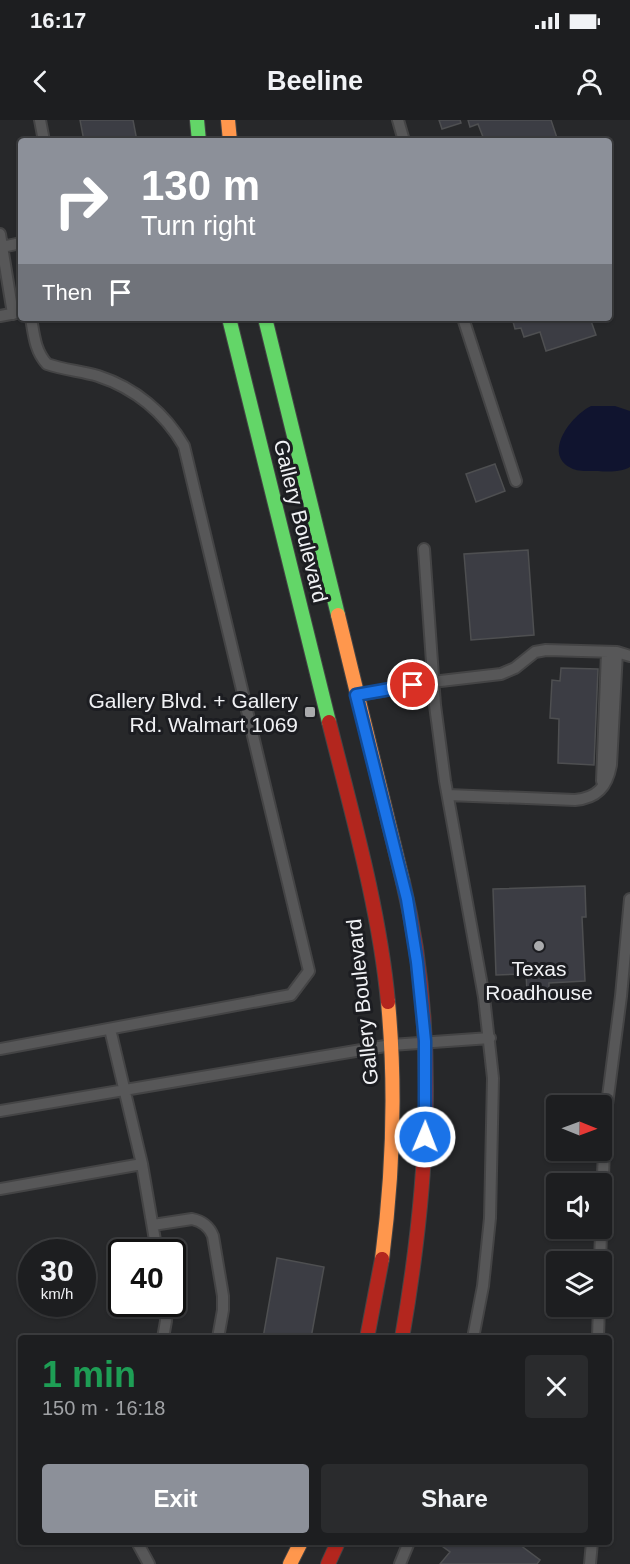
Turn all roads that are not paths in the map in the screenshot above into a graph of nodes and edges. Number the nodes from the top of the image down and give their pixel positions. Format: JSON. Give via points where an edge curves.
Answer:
{"nodes":[{"id":1,"x":40,"y":120,"type":"edge"},
{"id":2,"x":197,"y":120,"type":"edge"},
{"id":3,"x":228,"y":120,"type":"edge"},
{"id":4,"x":398,"y":120,"type":"edge"},
{"id":5,"x":43,"y":138,"type":"edge"},
{"id":6,"x":199,"y":138,"type":"edge"},
{"id":7,"x":230,"y":138,"type":"edge"},
{"id":8,"x":403,"y":138,"type":"edge"},
{"id":9,"x":0,"y":234,"type":"edge"},
{"id":10,"x":18,"y":244,"type":"edge"},
{"id":11,"x":3,"y":247,"type":"junction"},
{"id":12,"x":17,"y":313,"type":"edge"},
{"id":13,"x":0,"y":316,"type":"edge"},
{"id":14,"x":32,"y":321,"type":"edge"},
{"id":15,"x":230,"y":321,"type":"edge"},
{"id":16,"x":267,"y":321,"type":"edge"},
{"id":17,"x":464,"y":321,"type":"edge"},
{"id":18,"x":516,"y":481,"type":"dead end"},
{"id":19,"x":424,"y":549,"type":"dead end"},
{"id":20,"x":612,"y":652,"type":"junction"},
{"id":21,"x":630,"y":656,"type":"edge"},
{"id":22,"x":432,"y":682,"type":"junction"},
{"id":23,"x":356,"y":695,"type":"junction"},
{"id":24,"x":448,"y":795,"type":"junction"},
{"id":25,"x":630,"y":899,"type":"edge"},
{"id":26,"x":110,"y":1029,"type":"junction"},
{"id":27,"x":490,"y":1038,"type":"junction"},
{"id":28,"x":425,"y":1041,"type":"junction"},
{"id":29,"x":391,"y":1045,"type":"junction"},
{"id":30,"x":0,"y":1049,"type":"edge"},
{"id":31,"x":125,"y":1089,"type":"junction"},
{"id":32,"x":0,"y":1111,"type":"edge"},
{"id":33,"x":142,"y":1164,"type":"junction"},
{"id":34,"x":0,"y":1189,"type":"edge"},
{"id":35,"x":153,"y":1225,"type":"junction"},
{"id":36,"x":155,"y":1239,"type":"edge"},
{"id":37,"x":600,"y":1251,"type":"edge"},
{"id":38,"x":166,"y":1317,"type":"edge"},
{"id":39,"x":599,"y":1317,"type":"edge"},
{"id":40,"x":164,"y":1335,"type":"edge"},
{"id":41,"x":219,"y":1335,"type":"edge"},
{"id":42,"x":368,"y":1335,"type":"edge"},
{"id":43,"x":403,"y":1335,"type":"edge"},
{"id":44,"x":474,"y":1335,"type":"edge"},
{"id":45,"x":598,"y":1335,"type":"edge"},
{"id":46,"x":139,"y":1545,"type":"edge"},
{"id":47,"x":300,"y":1545,"type":"edge"},
{"id":48,"x":337,"y":1545,"type":"edge"},
{"id":49,"x":408,"y":1545,"type":"edge"},
{"id":50,"x":592,"y":1545,"type":"edge"},
{"id":51,"x":149,"y":1564,"type":"edge"},
{"id":52,"x":290,"y":1564,"type":"edge"},
{"id":53,"x":328,"y":1564,"type":"edge"},
{"id":54,"x":400,"y":1564,"type":"edge"},
{"id":55,"x":590,"y":1564,"type":"edge"}],
"edges":[{"from":1,"to":5,"type":"lane"},
{"from":2,"to":6,"type":"street"},
{"from":3,"to":7,"type":"street"},
{"from":4,"to":8,"type":"lane"},
{"from":9,"to":11,"type":"lane"},
{"from":10,"to":11,"type":"lane"},
{"from":11,"to":12,"type":"lane"},
{"from":12,"to":13,"type":"lane"},
{"from":14,"to":26,"type":"lane","via":[[40,357],[47,364],[103,378],[141,398],[159,412],[184,446],[309,971],[291,995]]},
{"from":15,"to":29,"type":"street","name":"Gallery Boulevard","via":[[366,871],[384,969]]},
{"from":16,"to":23,"type":"street","name":"Gallery Boulevard"},
{"from":17,"to":18,"type":"lane"},
{"from":19,"to":22,"type":"lane"},
{"from":20,"to":21,"type":"lane"},
{"from":20,"to":22,"type":"lane","via":[[546,650],[535,652],[501,674]]},
{"from":20,"to":24,"type":"lane","via":[[611,765],[606,783],[596,795],[575,800]]},
{"from":22,"to":23,"type":"lane"},
{"from":22,"to":24,"type":"lane"},
{"from":23,"to":28,"type":"street","name":"Gallery Boulevard","via":[[407,899]]},
{"from":24,"to":27,"type":"lane"},
{"from":25,"to":37,"type":"lane","via":[[605,1120]]},
{"from":26,"to":30,"type":"lane"},
{"from":26,"to":31,"type":"lane"},
{"from":27,"to":28,"type":"lane"},
{"from":27,"to":44,"type":"lane","via":[[494,1078],[492,1189],[483,1286]]},
{"from":28,"to":29,"type":"lane"},
{"from":28,"to":43,"type":"street","name":"Gallery Boulevard","via":[[421,1217]]},
{"from":29,"to":31,"type":"lane"},
{"from":29,"to":42,"type":"street","name":"Gallery Boulevard","via":[[389,1191],[382,1259]]},
{"from":31,"to":32,"type":"lane"},
{"from":31,"to":33,"type":"lane"},
{"from":33,"to":34,"type":"lane"},
{"from":33,"to":35,"type":"lane"},
{"from":35,"to":36,"type":"lane"},
{"from":35,"to":41,"type":"lane","via":[[192,1219],[210,1229],[223,1296]]},
{"from":38,"to":40,"type":"lane"},
{"from":39,"to":45,"type":"lane"},
{"from":46,"to":51,"type":"lane"},
{"from":47,"to":52,"type":"street"},
{"from":48,"to":53,"type":"street"},
{"from":49,"to":54,"type":"lane"},
{"from":50,"to":55,"type":"lane"}]}
